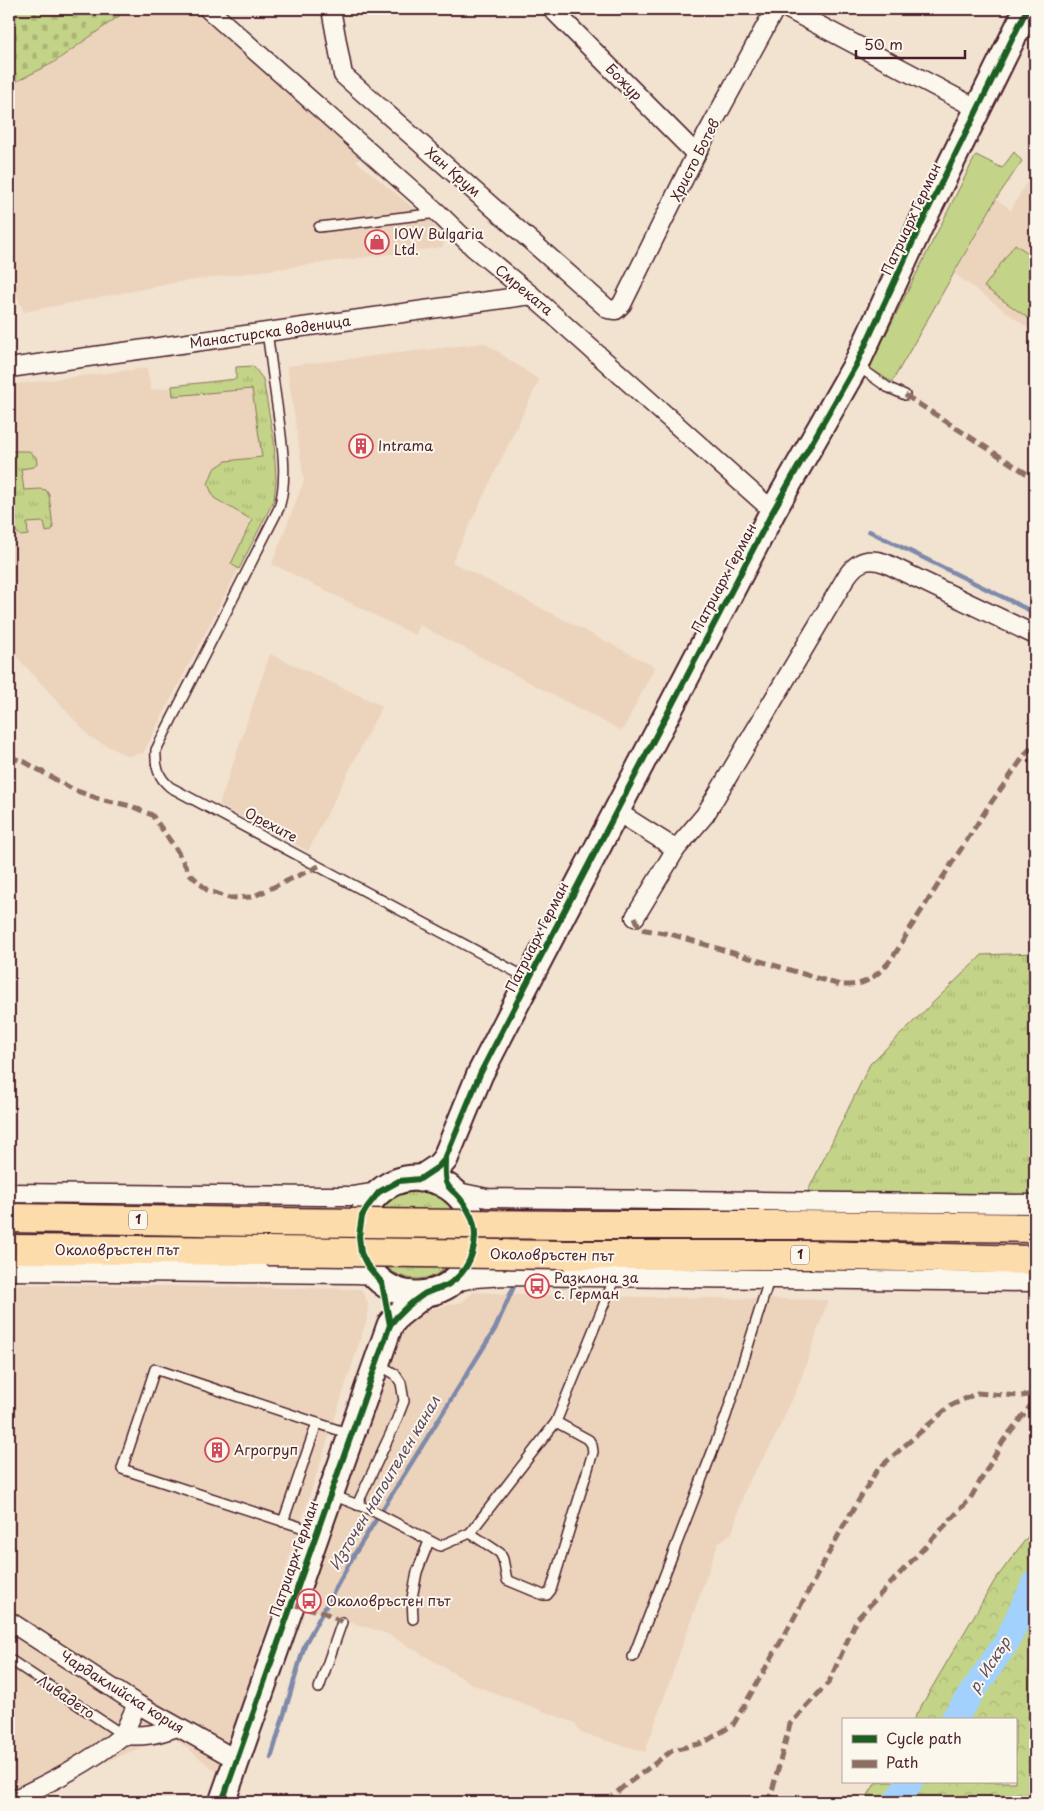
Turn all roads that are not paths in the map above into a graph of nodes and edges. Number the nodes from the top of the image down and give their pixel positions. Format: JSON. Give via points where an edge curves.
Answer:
{"nodes":[{"id":1,"x":208,"y":9,"type":"edge"},
{"id":2,"x":331,"y":9,"type":"edge"},
{"id":3,"x":552,"y":9,"type":"edge"},
{"id":4,"x":775,"y":9,"type":"edge"},
{"id":5,"x":788,"y":9,"type":"edge"},
{"id":6,"x":1027,"y":9,"type":"edge"},
{"id":7,"x":978,"y":109,"type":"junction"},
{"id":8,"x":696,"y":154,"type":"junction"},
{"id":9,"x":438,"y":213,"type":"junction"},
{"id":10,"x":319,"y":227,"type":"dead end"},
{"id":11,"x":531,"y":295,"type":"junction"},
{"id":12,"x":616,"y":310,"type":"joint"},
{"id":13,"x":267,"y":332,"type":"junction"},
{"id":14,"x":856,"y":365,"type":"junction"},
{"id":15,"x":9,"y":368,"type":"edge"},
{"id":16,"x":905,"y":395,"type":"dead end"},
{"id":17,"x":773,"y":511,"type":"junction"},
{"id":18,"x":1035,"y":635,"type":"edge"},
{"id":19,"x":616,"y":811,"type":"junction"},
{"id":20,"x":676,"y":850,"type":"junction"},
{"id":21,"x":635,"y":917,"type":"dead end"},
{"id":22,"x":529,"y":979,"type":"junction"},
{"id":23,"x":445,"y":1159,"type":"junction"},
{"id":24,"x":420,"y":1179,"type":"junction"},
{"id":25,"x":451,"y":1190,"type":"junction"},
{"id":26,"x":9,"y":1192,"type":"edge"},
{"id":27,"x":380,"y":1192,"type":"junction"},
{"id":28,"x":1035,"y":1204,"type":"edge"},
{"id":29,"x":9,"y":1218,"type":"edge"},
{"id":30,"x":1035,"y":1228,"type":"edge"},
{"id":31,"x":9,"y":1249,"type":"edge"},
{"id":32,"x":1035,"y":1260,"type":"edge"},
{"id":33,"x":9,"y":1271,"type":"edge"},
{"id":34,"x":615,"y":1277,"type":"junction"},
{"id":35,"x":378,"y":1279,"type":"junction"},
{"id":36,"x":769,"y":1280,"type":"junction"},
{"id":37,"x":1035,"y":1282,"type":"edge"},
{"id":38,"x":450,"y":1284,"type":"junction"},
{"id":39,"x":426,"y":1293,"type":"junction"},
{"id":40,"x":390,"y":1325,"type":"junction"},
{"id":41,"x":376,"y":1363,"type":"junction"},
{"id":42,"x":556,"y":1422,"type":"junction"},
{"id":43,"x":317,"y":1423,"type":"junction"},
{"id":44,"x":350,"y":1434,"type":"junction"},
{"id":45,"x":329,"y":1494,"type":"junction"},
{"id":46,"x":357,"y":1505,"type":"junction"},
{"id":47,"x":284,"y":1522,"type":"junction"},
{"id":48,"x":316,"y":1533,"type":"junction"},
{"id":49,"x":470,"y":1533,"type":"junction"},
{"id":50,"x":428,"y":1542,"type":"junction"},
{"id":51,"x":413,"y":1619,"type":"dead end"},
{"id":52,"x":9,"y":1621,"type":"edge"},
{"id":53,"x":342,"y":1622,"type":"dead end"},
{"id":54,"x":633,"y":1657,"type":"dead end"},
{"id":55,"x":9,"y":1659,"type":"edge"},
{"id":56,"x":319,"y":1688,"type":"dead end"},
{"id":57,"x":137,"y":1704,"type":"junction"},
{"id":58,"x":177,"y":1727,"type":"junction"},
{"id":59,"x":123,"y":1735,"type":"junction"},
{"id":60,"x":237,"y":1760,"type":"junction"},
{"id":61,"x":9,"y":1802,"type":"edge"},
{"id":62,"x":222,"y":1802,"type":"edge"}],
"edges":[{"from":1,"to":9,"type":"street","name":"Смреката"},
{"from":2,"to":12,"type":"street","name":"Хан Крум","via":[[343,74],[608,309]]},
{"from":3,"to":8,"type":"street","name":"Божур"},
{"from":4,"to":8,"type":"street","name":"Христо Ботев"},
{"from":5,"to":7,"type":"street"},
{"from":6,"to":7,"type":"street","name":"Патриарх Герман"},
{"from":7,"to":14,"type":"street","name":"Патриарх Герман"},
{"from":8,"to":12,"type":"street","name":"Христо Ботев","via":[[622,304]]},
{"from":9,"to":10,"type":"lane"},
{"from":9,"to":11,"type":"street","name":"Смреката"},
{"from":11,"to":13,"type":"street","name":"Манастирска воденица"},
{"from":11,"to":17,"type":"street","name":"Смреката"},
{"from":13,"to":15,"type":"street","name":"Манастирска воденица"},
{"from":13,"to":22,"type":"lane","name":"Орехите","via":[[281,439],[283,496],[156,750],[157,771],[170,787]]},
{"from":14,"to":16,"type":"lane","via":[[887,387]]},
{"from":14,"to":17,"type":"street","name":"Патриарх Герман"},
{"from":17,"to":19,"type":"street","name":"Патриарх Герман"},
{"from":18,"to":20,"type":"street","via":[[885,563],[876,560],[859,563],[847,576],[705,815]]},
{"from":19,"to":20,"type":"street"},
{"from":19,"to":22,"type":"street","name":"Патриарх Герман"},
{"from":20,"to":21,"type":"street"},
{"from":22,"to":23,"type":"street","name":"Патриарх Герман","via":[[480,1074]]},
{"from":23,"to":24,"type":"street","name":"Патриарх Герман"},
{"from":23,"to":25,"type":"street","name":"Патриарх Герман","via":[[446,1181]]},
{"from":24,"to":25,"type":"street","via":[[435,1181]]},
{"from":24,"to":27,"type":"street","via":[[399,1181]]},
{"from":25,"to":28,"type":"street","via":[[487,1198]]},
{"from":25,"to":38,"type":"street","via":[[465,1204],[472,1218],[474,1248],[467,1265]]},
{"from":26,"to":27,"type":"street","via":[[354,1196]]},
{"from":27,"to":35,"type":"street","via":[[362,1216],[359,1236],[361,1253]]},
{"from":29,"to":30,"type":"highway","number":"1","bridge":true},
{"from":31,"to":32,"type":"highway","name":"Околовръстен път","number":"1","bridge":true,"via":[[565,1256],[809,1255]]},
{"from":33,"to":35,"type":"street","via":[[357,1274]]},
{"from":34,"to":36,"type":"street"},
{"from":34,"to":38,"type":"street","via":[[504,1276]]},
{"from":34,"to":42,"type":"lane"},
{"from":35,"to":39,"type":"street","via":[[407,1293]]},
{"from":35,"to":40,"type":"street"},
{"from":36,"to":37,"type":"street"},
{"from":36,"to":54,"type":"lane","via":[[726,1416]]},
{"from":38,"to":39,"type":"street"},
{"from":39,"to":40,"type":"street"},
{"from":40,"to":41,"type":"street","name":"Патриарх Герман"},
{"from":41,"to":44,"type":"street","name":"Патриарх Герман"},
{"from":41,"to":46,"type":"lane","via":[[395,1374],[401,1383],[404,1401]]},
{"from":42,"to":49,"type":"lane"},
{"from":42,"to":49,"type":"lane","via":[[589,1440],[593,1452],[551,1590],[543,1595],[507,1580],[500,1553]]},
{"from":43,"to":44,"type":"lane"},
{"from":43,"to":47,"type":"lane"},
{"from":43,"to":47,"type":"lane","via":[[155,1369],[122,1469]]},
{"from":44,"to":45,"type":"street","name":"Патриарх Герман"},
{"from":45,"to":46,"type":"lane"},
{"from":45,"to":48,"type":"street","name":"Патриарх Герман"},
{"from":46,"to":50,"type":"lane"},
{"from":47,"to":48,"type":"lane"},
{"from":48,"to":60,"type":"street","name":"Патриарх Герман"},
{"from":49,"to":50,"type":"lane","via":[[440,1546]]},
{"from":50,"to":51,"type":"lane","via":[[417,1572],[412,1598]]},
{"from":52,"to":57,"type":"street","name":"Чардаклийска кория"},
{"from":53,"to":56,"type":"lane"},
{"from":55,"to":59,"type":"lane","name":"Ливадето"},
{"from":57,"to":58,"type":"street","name":"Чардаклийска кория"},
{"from":57,"to":59,"type":"street"},
{"from":58,"to":59,"type":"street","via":[[154,1735]]},
{"from":58,"to":60,"type":"street","name":"Чардаклийска кория"},
{"from":59,"to":61,"type":"street","via":[[108,1748]]},
{"from":60,"to":62,"type":"street","name":"Патриарх Герман"}]}
